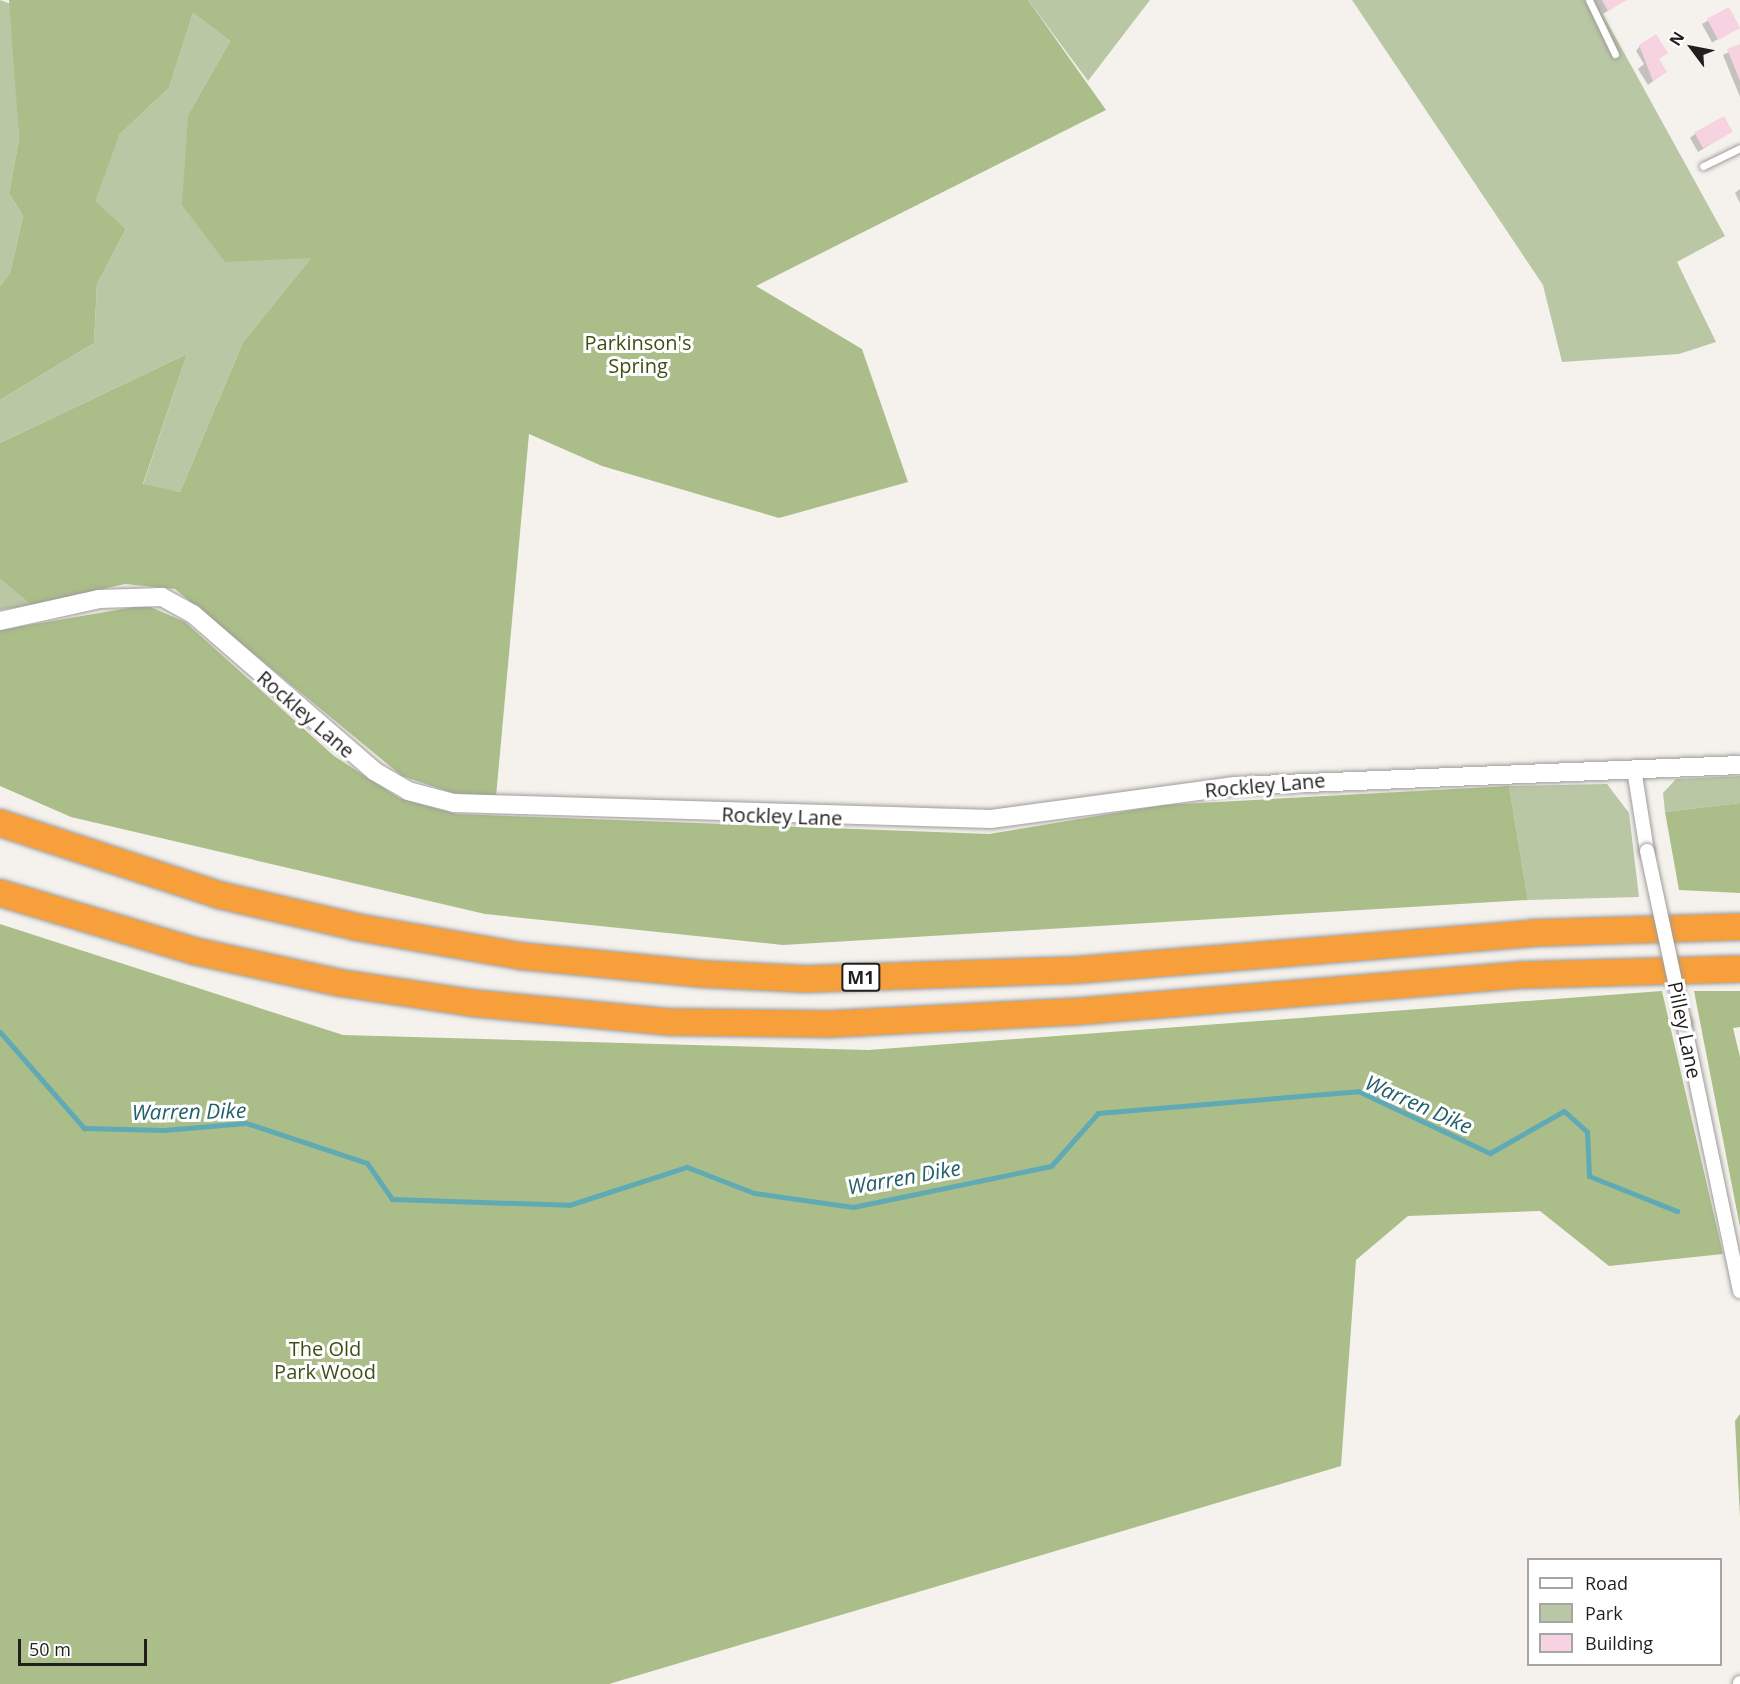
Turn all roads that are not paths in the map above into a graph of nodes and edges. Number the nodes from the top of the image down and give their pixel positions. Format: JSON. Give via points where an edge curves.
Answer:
{"nodes":[{"id":1,"x":1588,"y":0,"type":"edge"},
{"id":2,"x":1616,"y":54,"type":"dead end"},
{"id":3,"x":1740,"y":148,"type":"edge"},
{"id":4,"x":1702,"y":166,"type":"dead end"},
{"id":5,"x":0,"y":621,"type":"edge"},
{"id":6,"x":1740,"y":765,"type":"edge"},
{"id":7,"x":1634,"y":769,"type":"junction"},
{"id":8,"x":0,"y":823,"type":"edge"},
{"id":9,"x":0,"y":893,"type":"edge"},
{"id":10,"x":1740,"y":927,"type":"edge"},
{"id":11,"x":1740,"y":969,"type":"edge"},
{"id":12,"x":1740,"y":1291,"type":"edge"}],
"edges":[{"from":1,"to":2,"type":"lane"},
{"from":3,"to":4,"type":"lane"},
{"from":5,"to":7,"type":"street","name":"Rockley Lane","via":[[99,599],[162,597],[193,614],[374,771],[408,791],[454,803],[991,819],[1235,786]]},
{"from":6,"to":7,"type":"street","name":"Rockley Lane"},
{"from":7,"to":12,"type":"street","name":"Pilley Lane","bridge":true,"via":[[1647,851]]},
{"from":8,"to":10,"type":"highway","number":"M1","via":[[219,895],[356,927],[520,956],[703,974],[806,979],[1077,970],[1532,933]]},
{"from":9,"to":11,"type":"highway","via":[[194,951],[341,983],[471,1004],[670,1022],[876,1022],[1071,1012],[1522,975]]}]}
